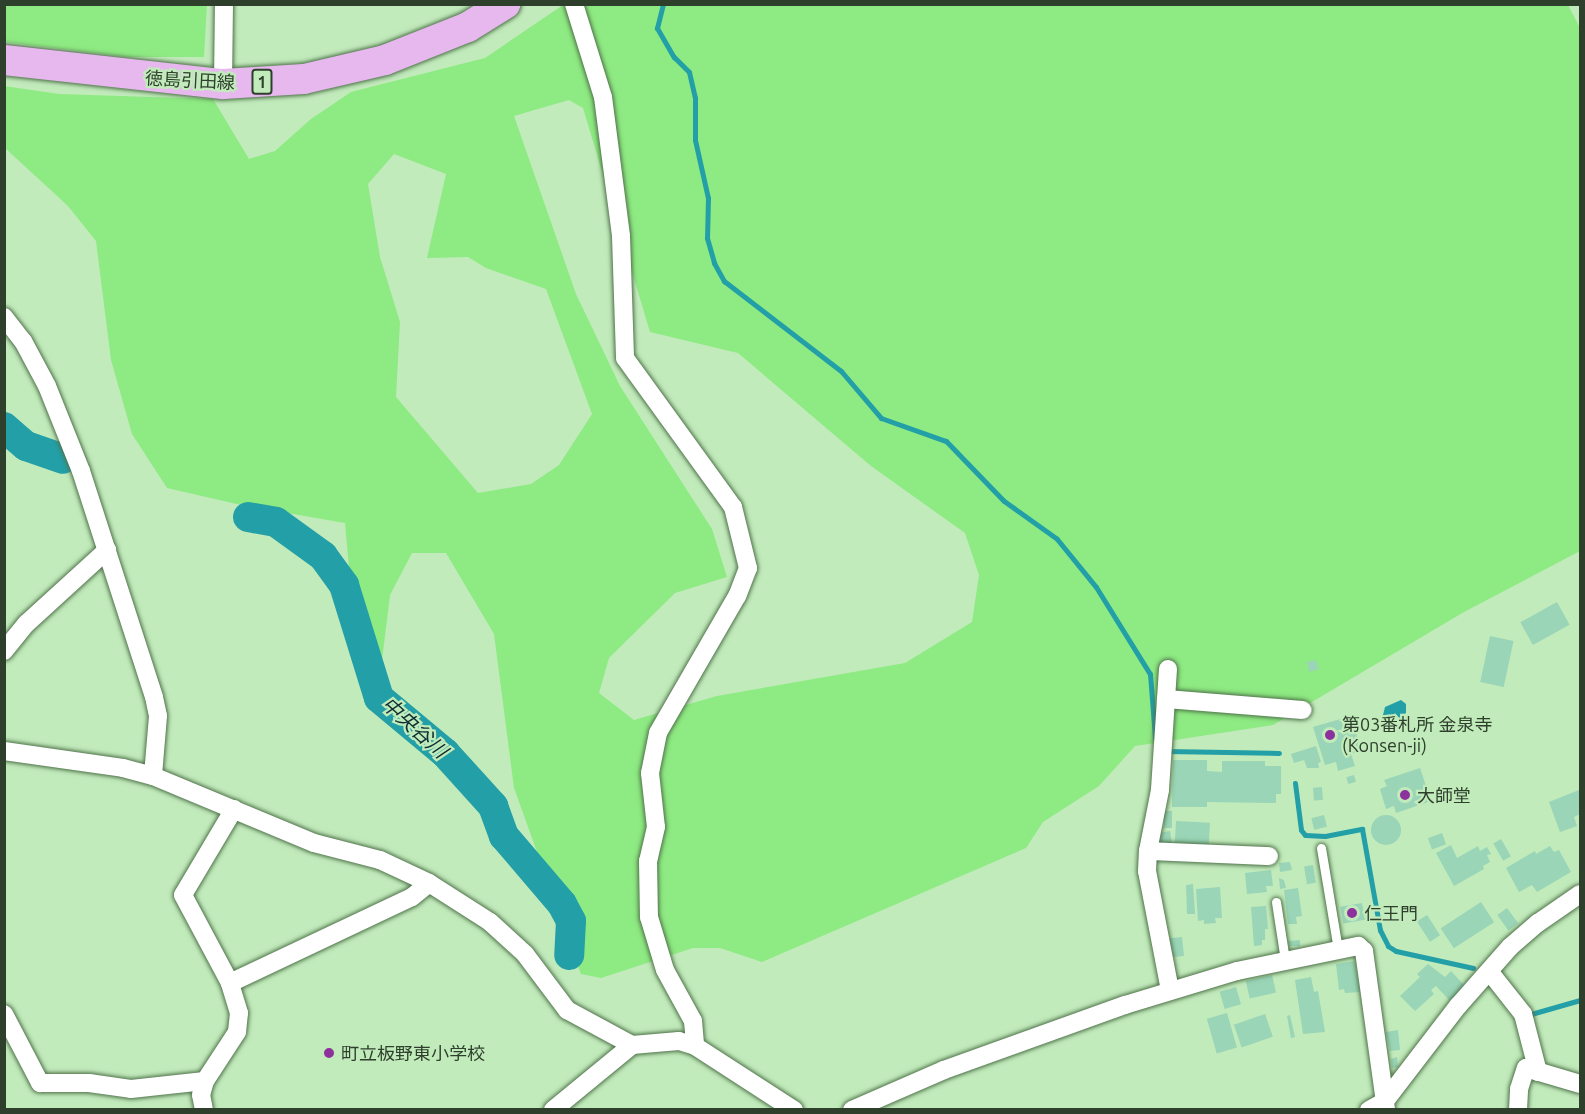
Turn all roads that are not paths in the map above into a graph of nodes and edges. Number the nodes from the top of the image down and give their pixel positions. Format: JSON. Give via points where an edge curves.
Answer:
{"nodes":[{"id":1,"x":224,"y":4,"type":"edge"},
{"id":2,"x":505,"y":4,"type":"edge"},
{"id":3,"x":574,"y":4,"type":"edge"},
{"id":4,"x":4,"y":60,"type":"edge"},
{"id":5,"x":223,"y":84,"type":"junction"},
{"id":6,"x":4,"y":317,"type":"edge"},
{"id":7,"x":107,"y":550,"type":"junction"},
{"id":8,"x":4,"y":651,"type":"edge"},
{"id":9,"x":1168,"y":669,"type":"dead end"},
{"id":10,"x":1166,"y":699,"type":"junction"},
{"id":11,"x":1303,"y":710,"type":"dead end"},
{"id":12,"x":4,"y":751,"type":"edge"},
{"id":13,"x":153,"y":776,"type":"junction"},
{"id":14,"x":234,"y":809,"type":"junction"},
{"id":15,"x":1321,"y":848,"type":"dead end"},
{"id":16,"x":1148,"y":852,"type":"junction"},
{"id":17,"x":1269,"y":856,"type":"dead end"},
{"id":18,"x":429,"y":883,"type":"junction"},
{"id":19,"x":1581,"y":894,"type":"edge"},
{"id":20,"x":1276,"y":902,"type":"dead end"},
{"id":21,"x":1338,"y":950,"type":"junction"},
{"id":22,"x":1285,"y":960,"type":"junction"},
{"id":23,"x":1489,"y":971,"type":"junction"},
{"id":24,"x":230,"y":983,"type":"junction"},
{"id":25,"x":1170,"y":991,"type":"junction"},
{"id":26,"x":4,"y":1014,"type":"edge"},
{"id":27,"x":632,"y":1045,"type":"junction"},
{"id":28,"x":695,"y":1046,"type":"junction"},
{"id":29,"x":1538,"y":1072,"type":"junction"},
{"id":30,"x":205,"y":1081,"type":"junction"},
{"id":31,"x":1581,"y":1084,"type":"edge"},
{"id":32,"x":1380,"y":1107,"type":"edge"},
{"id":33,"x":204,"y":1110,"type":"edge"},
{"id":34,"x":553,"y":1110,"type":"edge"},
{"id":35,"x":794,"y":1110,"type":"edge"},
{"id":36,"x":852,"y":1110,"type":"edge"},
{"id":37,"x":1518,"y":1110,"type":"edge"}],
"edges":[{"from":1,"to":5,"type":"street"},
{"from":2,"to":5,"type":"main road","name":"徳島引田線","number":"1","via":[[468,27],[385,60],[304,79]]},
{"from":3,"to":28,"type":"street","via":[[603,97],[621,236],[625,358],[733,507],[748,568],[737,596],[658,733],[650,773],[656,827],[648,861],[649,917],[665,970],[693,1021]]},
{"from":4,"to":5,"type":"main road","name":"徳島引田線","number":"1"},
{"from":6,"to":7,"type":"street","via":[[23,341],[46,386],[81,471]]},
{"from":7,"to":8,"type":"street","via":[[26,624]]},
{"from":7,"to":13,"type":"street","via":[[158,716]]},
{"from":9,"to":10,"type":"street"},
{"from":10,"to":11,"type":"street"},
{"from":10,"to":16,"type":"street","via":[[1160,790]]},
{"from":12,"to":13,"type":"street"},
{"from":13,"to":14,"type":"street"},
{"from":14,"to":18,"type":"street","via":[[314,843],[380,860]]},
{"from":14,"to":24,"type":"street","via":[[183,895]]},
{"from":15,"to":21,"type":"lane"},
{"from":16,"to":17,"type":"street"},
{"from":16,"to":25,"type":"street","via":[[1147,871]]},
{"from":18,"to":24,"type":"street","via":[[412,897]]},
{"from":18,"to":27,"type":"street","via":[[490,922],[525,954],[567,1010]]},
{"from":19,"to":23,"type":"street","via":[[1538,923]]},
{"from":20,"to":22,"type":"lane"},
{"from":21,"to":22,"type":"street"},
{"from":21,"to":32,"type":"street","via":[[1358,946],[1364,951]]},
{"from":22,"to":25,"type":"street"},
{"from":23,"to":29,"type":"street","via":[[1523,1014]]},
{"from":23,"to":32,"type":"street"},
{"from":24,"to":30,"type":"street","via":[[239,1013],[237,1032]]},
{"from":25,"to":36,"type":"street","via":[[944,1070]]},
{"from":26,"to":30,"type":"street","via":[[40,1083],[89,1083],[131,1089]]},
{"from":27,"to":28,"type":"street","via":[[679,1041]]},
{"from":27,"to":34,"type":"street"},
{"from":28,"to":35,"type":"street"},
{"from":29,"to":31,"type":"street"},
{"from":29,"to":37,"type":"street","via":[[1526,1068]]},
{"from":30,"to":33,"type":"street","via":[[201,1095]]}]}
